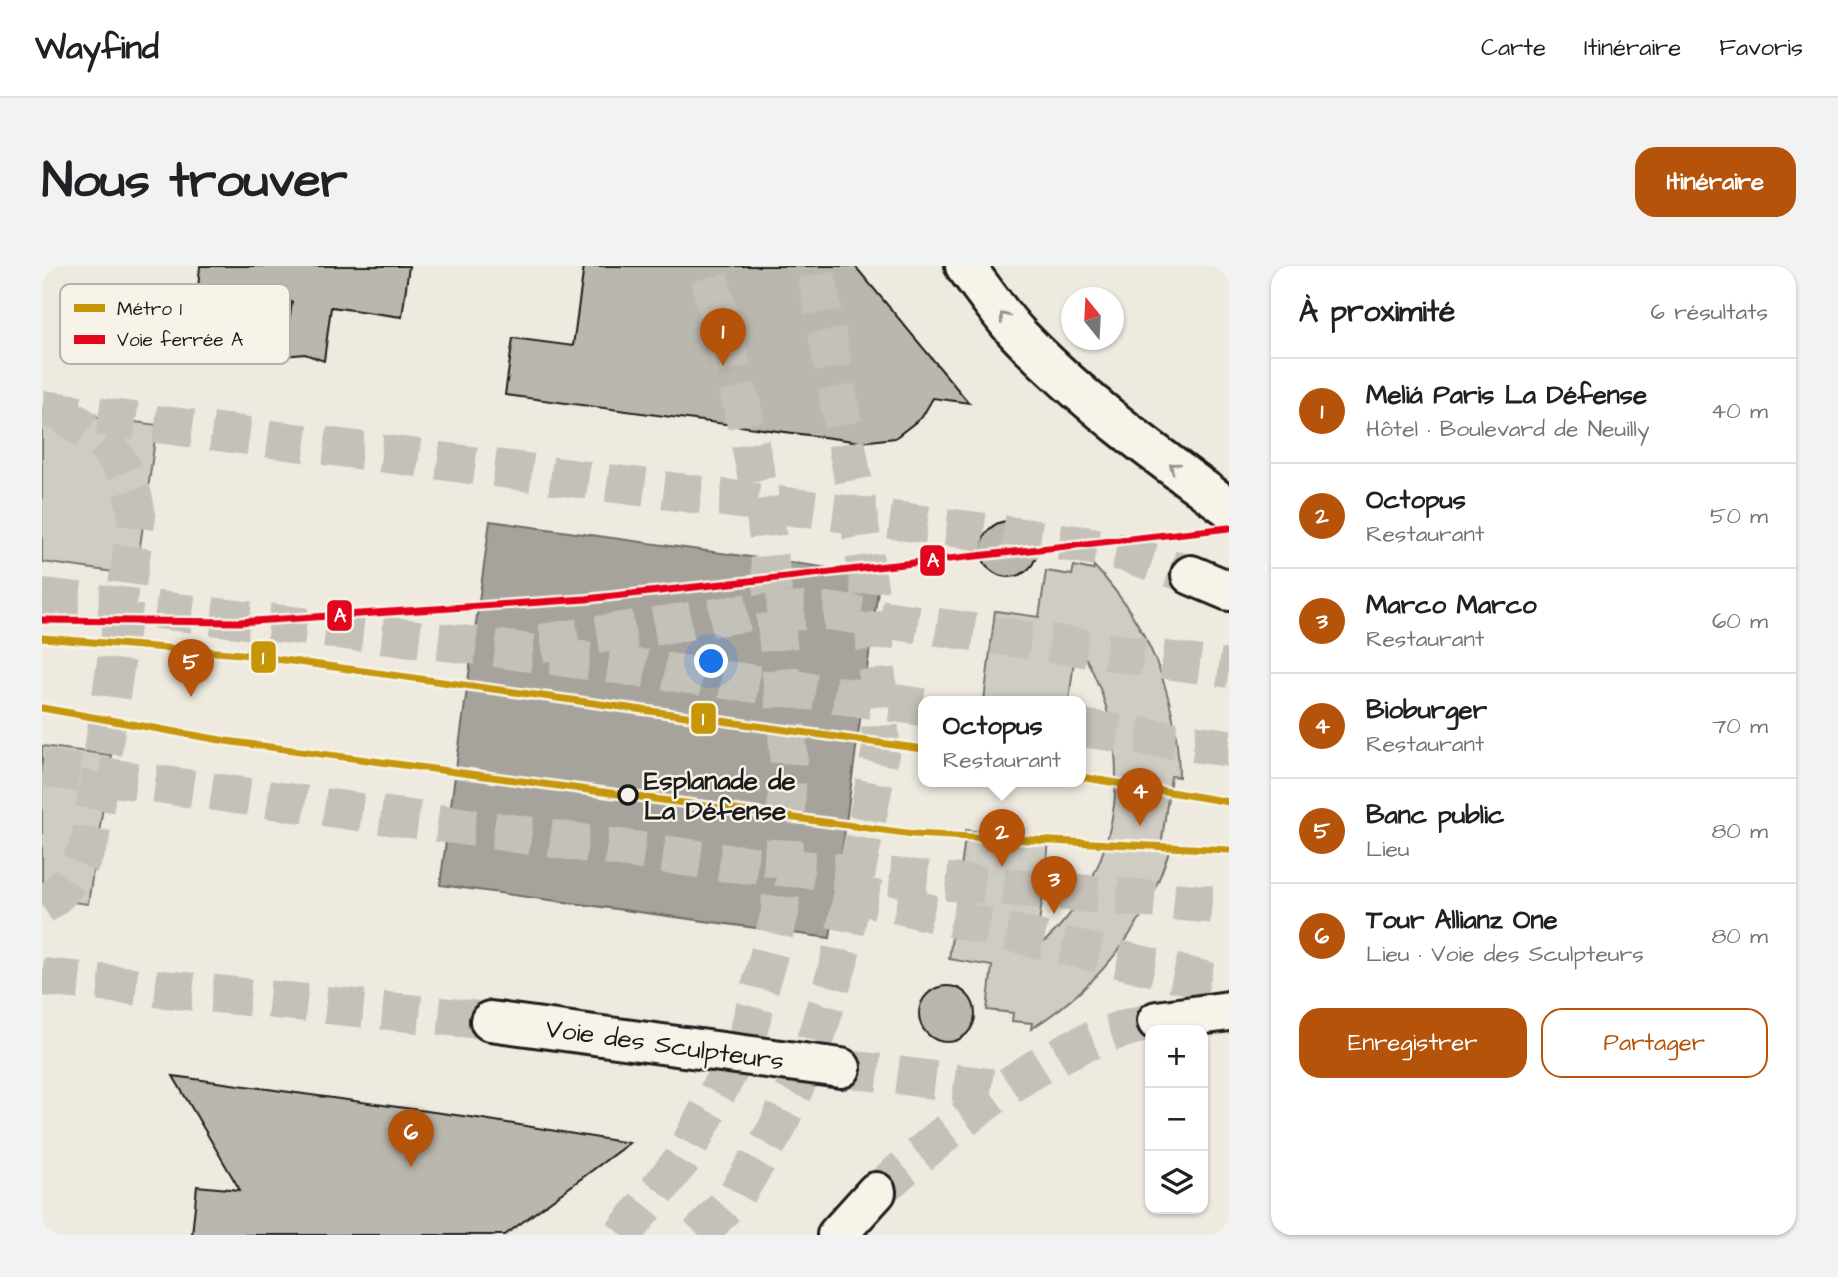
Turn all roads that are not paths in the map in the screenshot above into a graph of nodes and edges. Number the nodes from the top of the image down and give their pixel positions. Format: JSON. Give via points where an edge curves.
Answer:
{"nodes":[{"id":1,"x":965,"y":266,"type":"edge"},
{"id":2,"x":1229,"y":508,"type":"edge"},
{"id":3,"x":1191,"y":575,"type":"tunnel mouth"},
{"id":4,"x":1229,"y":591,"type":"edge"},
{"id":5,"x":1229,"y":1011,"type":"edge"},
{"id":6,"x":490,"y":1021,"type":"tunnel mouth"},
{"id":7,"x":1157,"y":1021,"type":"tunnel mouth"},
{"id":8,"x":841,"y":1068,"type":"tunnel mouth"},
{"id":9,"x":876,"y":1192,"type":"tunnel mouth"},
{"id":10,"x":837,"y":1235,"type":"edge"}],
"edges":[{"from":2,"to":1,"type":"main road","one_way":true,"via":[[1063,379],[1016,331]]},
{"from":3,"to":4,"type":"main road"},
{"from":5,"to":7,"type":"main road"},
{"from":6,"to":8,"type":"main road","name":"Voie des Sculpteurs"},
{"from":9,"to":10,"type":"main road"}]}
